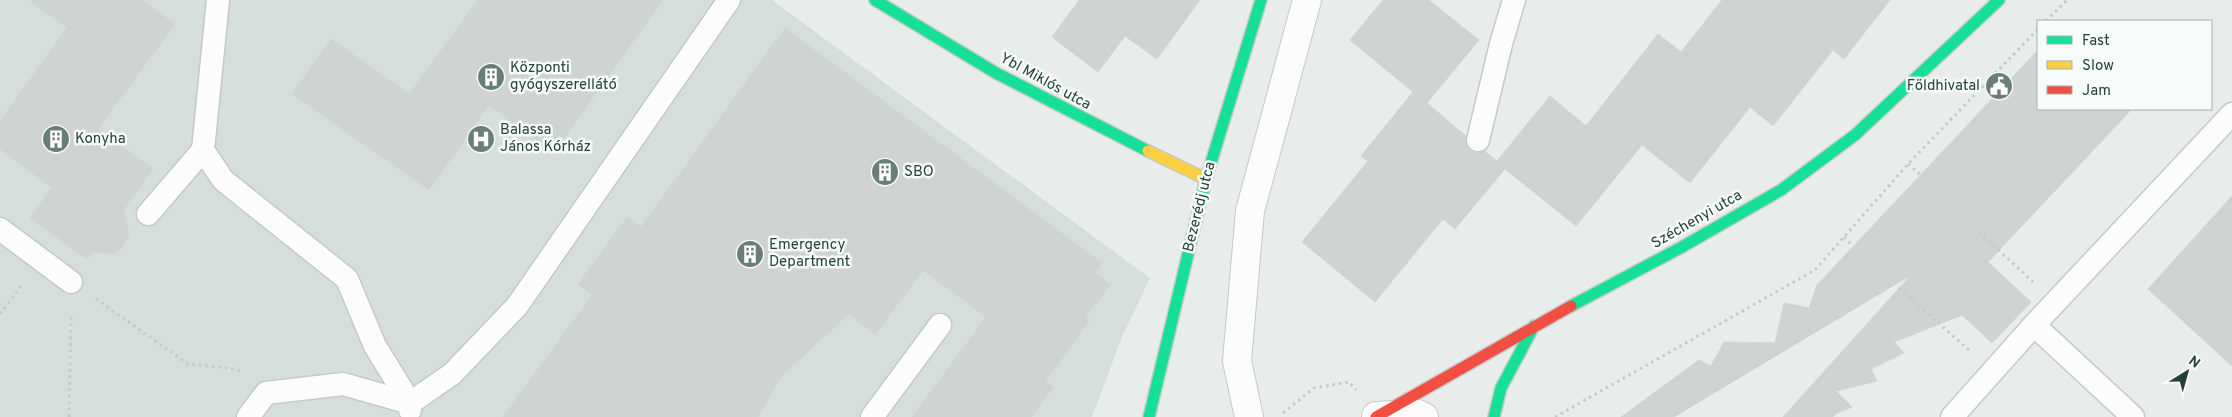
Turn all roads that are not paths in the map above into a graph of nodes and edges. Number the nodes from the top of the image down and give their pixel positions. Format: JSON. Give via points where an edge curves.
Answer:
{"nodes":[{"id":1,"x":218,"y":0,"type":"edge"},
{"id":2,"x":729,"y":0,"type":"edge"},
{"id":3,"x":875,"y":0,"type":"edge"},
{"id":4,"x":1260,"y":0,"type":"edge"},
{"id":5,"x":1307,"y":0,"type":"edge"},
{"id":6,"x":1514,"y":0,"type":"edge"},
{"id":7,"x":1998,"y":0,"type":"edge"},
{"id":8,"x":2232,"y":114,"type":"edge"},
{"id":9,"x":1478,"y":140,"type":"dead end"},
{"id":10,"x":203,"y":150,"type":"junction"},
{"id":11,"x":1206,"y":179,"type":"junction"},
{"id":12,"x":148,"y":214,"type":"dead end"},
{"id":13,"x":0,"y":229,"type":"edge"},
{"id":14,"x":71,"y":282,"type":"road end"},
{"id":15,"x":940,"y":325,"type":"dead end"},
{"id":16,"x":2034,"y":325,"type":"junction"},
{"id":17,"x":1534,"y":326,"type":"junction"},
{"id":18,"x":410,"y":410,"type":"edge"},
{"id":19,"x":248,"y":417,"type":"edge"},
{"id":20,"x":872,"y":417,"type":"edge"},
{"id":21,"x":1149,"y":417,"type":"edge"},
{"id":22,"x":1249,"y":417,"type":"edge"},
{"id":23,"x":1376,"y":417,"type":"edge"},
{"id":24,"x":1424,"y":417,"type":"edge"},
{"id":25,"x":1494,"y":417,"type":"edge"},
{"id":26,"x":1952,"y":417,"type":"edge"},
{"id":27,"x":2133,"y":417,"type":"edge"}],
"edges":[{"from":1,"to":10,"type":"lane"},
{"from":2,"to":18,"type":"lane","via":[[517,306],[452,374]]},
{"from":3,"to":11,"type":"street","name":"Ybl Miklós utca","via":[[1056,107]]},
{"from":4,"to":11,"type":"street","name":"Bezerédj utca"},
{"from":5,"to":22,"type":"street","via":[[1250,211],[1237,361]]},
{"from":6,"to":9,"type":"lane"},
{"from":7,"to":17,"type":"street","name":"Széchenyi utca","via":[[1855,135],[1780,190]]},
{"from":8,"to":16,"type":"lane"},
{"from":10,"to":12,"type":"lane"},
{"from":10,"to":18,"type":"lane","via":[[223,180],[347,279],[375,346]]},
{"from":11,"to":21,"type":"street","name":"Bezerédj utca"},
{"from":13,"to":14,"type":"lane"},
{"from":15,"to":20,"type":"lane"},
{"from":16,"to":26,"type":"lane"},
{"from":16,"to":27,"type":"lane"},
{"from":17,"to":23,"type":"street","name":"Széchenyi utca"},
{"from":17,"to":25,"type":"street","via":[[1500,388]]},
{"from":18,"to":19,"type":"lane","via":[[342,384],[266,393]]},
{"from":23,"to":24,"type":"street","via":[[1418,414]]}]}
